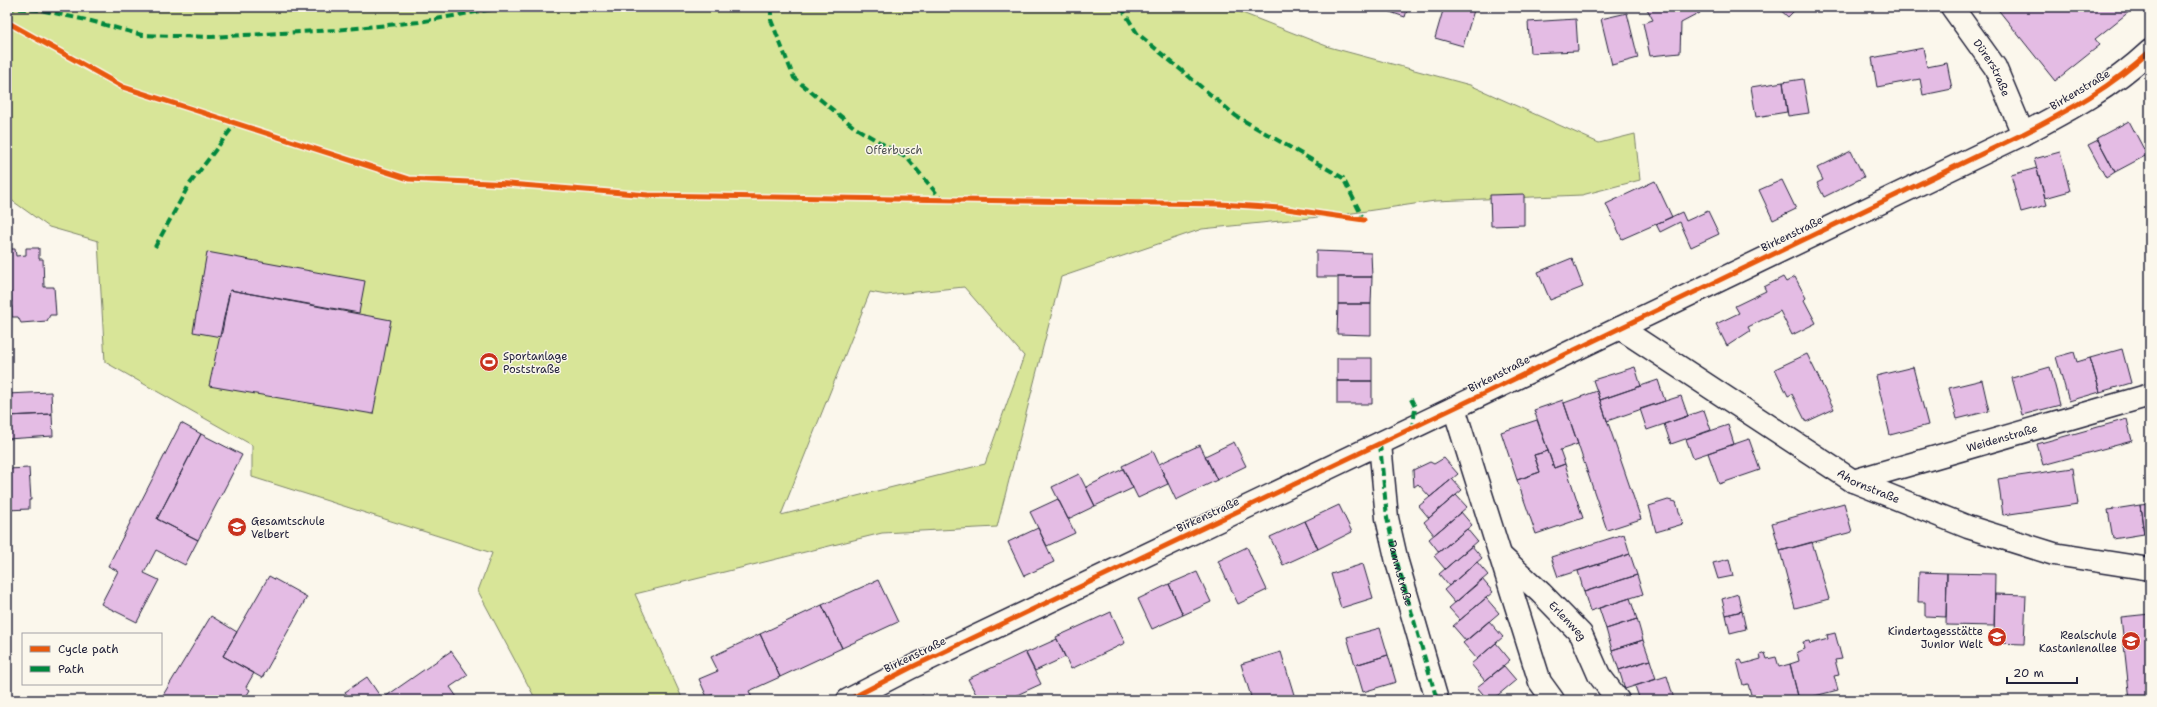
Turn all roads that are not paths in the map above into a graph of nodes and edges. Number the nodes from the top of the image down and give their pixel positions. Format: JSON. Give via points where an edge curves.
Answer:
{"nodes":[{"id":1,"x":1952,"y":7,"type":"edge"},
{"id":2,"x":2150,"y":51,"type":"edge"},
{"id":3,"x":2023,"y":134,"type":"junction"},
{"id":4,"x":1620,"y":328,"type":"junction"},
{"id":5,"x":2150,"y":396,"type":"edge"},
{"id":6,"x":1454,"y":408,"type":"junction"},
{"id":7,"x":1380,"y":444,"type":"junction"},
{"id":8,"x":1853,"y":481,"type":"junction"},
{"id":9,"x":1500,"y":556,"type":"junction"},
{"id":10,"x":2150,"y":569,"type":"edge"},
{"id":11,"x":848,"y":700,"type":"edge"},
{"id":12,"x":1437,"y":700,"type":"edge"},
{"id":13,"x":1553,"y":700,"type":"edge"},
{"id":14,"x":1618,"y":700,"type":"edge"}],
"edges":[{"from":1,"to":3,"type":"street","name":"Dürerstraße","via":[[1995,66]]},
{"from":2,"to":3,"type":"street","name":"Birkenstraße","via":[[2112,83]]},
{"from":3,"to":4,"type":"street","name":"Birkenstraße"},
{"from":4,"to":6,"type":"street","name":"Birkenstraße"},
{"from":4,"to":8,"type":"street","name":"Ahornstraße"},
{"from":5,"to":8,"type":"street","name":"Weidenstraße"},
{"from":6,"to":7,"type":"street","name":"Birkenstraße"},
{"from":6,"to":9,"type":"street"},
{"from":7,"to":11,"type":"street","name":"Birkenstraße"},
{"from":7,"to":12,"type":"street","name":"Dammstraße","via":[[1386,518]]},
{"from":8,"to":10,"type":"street","name":"Ahornstraße","via":[[1968,527],[2054,554]]},
{"from":9,"to":13,"type":"street","via":[[1540,682]]},
{"from":9,"to":14,"type":"street","name":"Erlenweg","via":[[1542,593],[1581,634],[1599,675]]}]}
